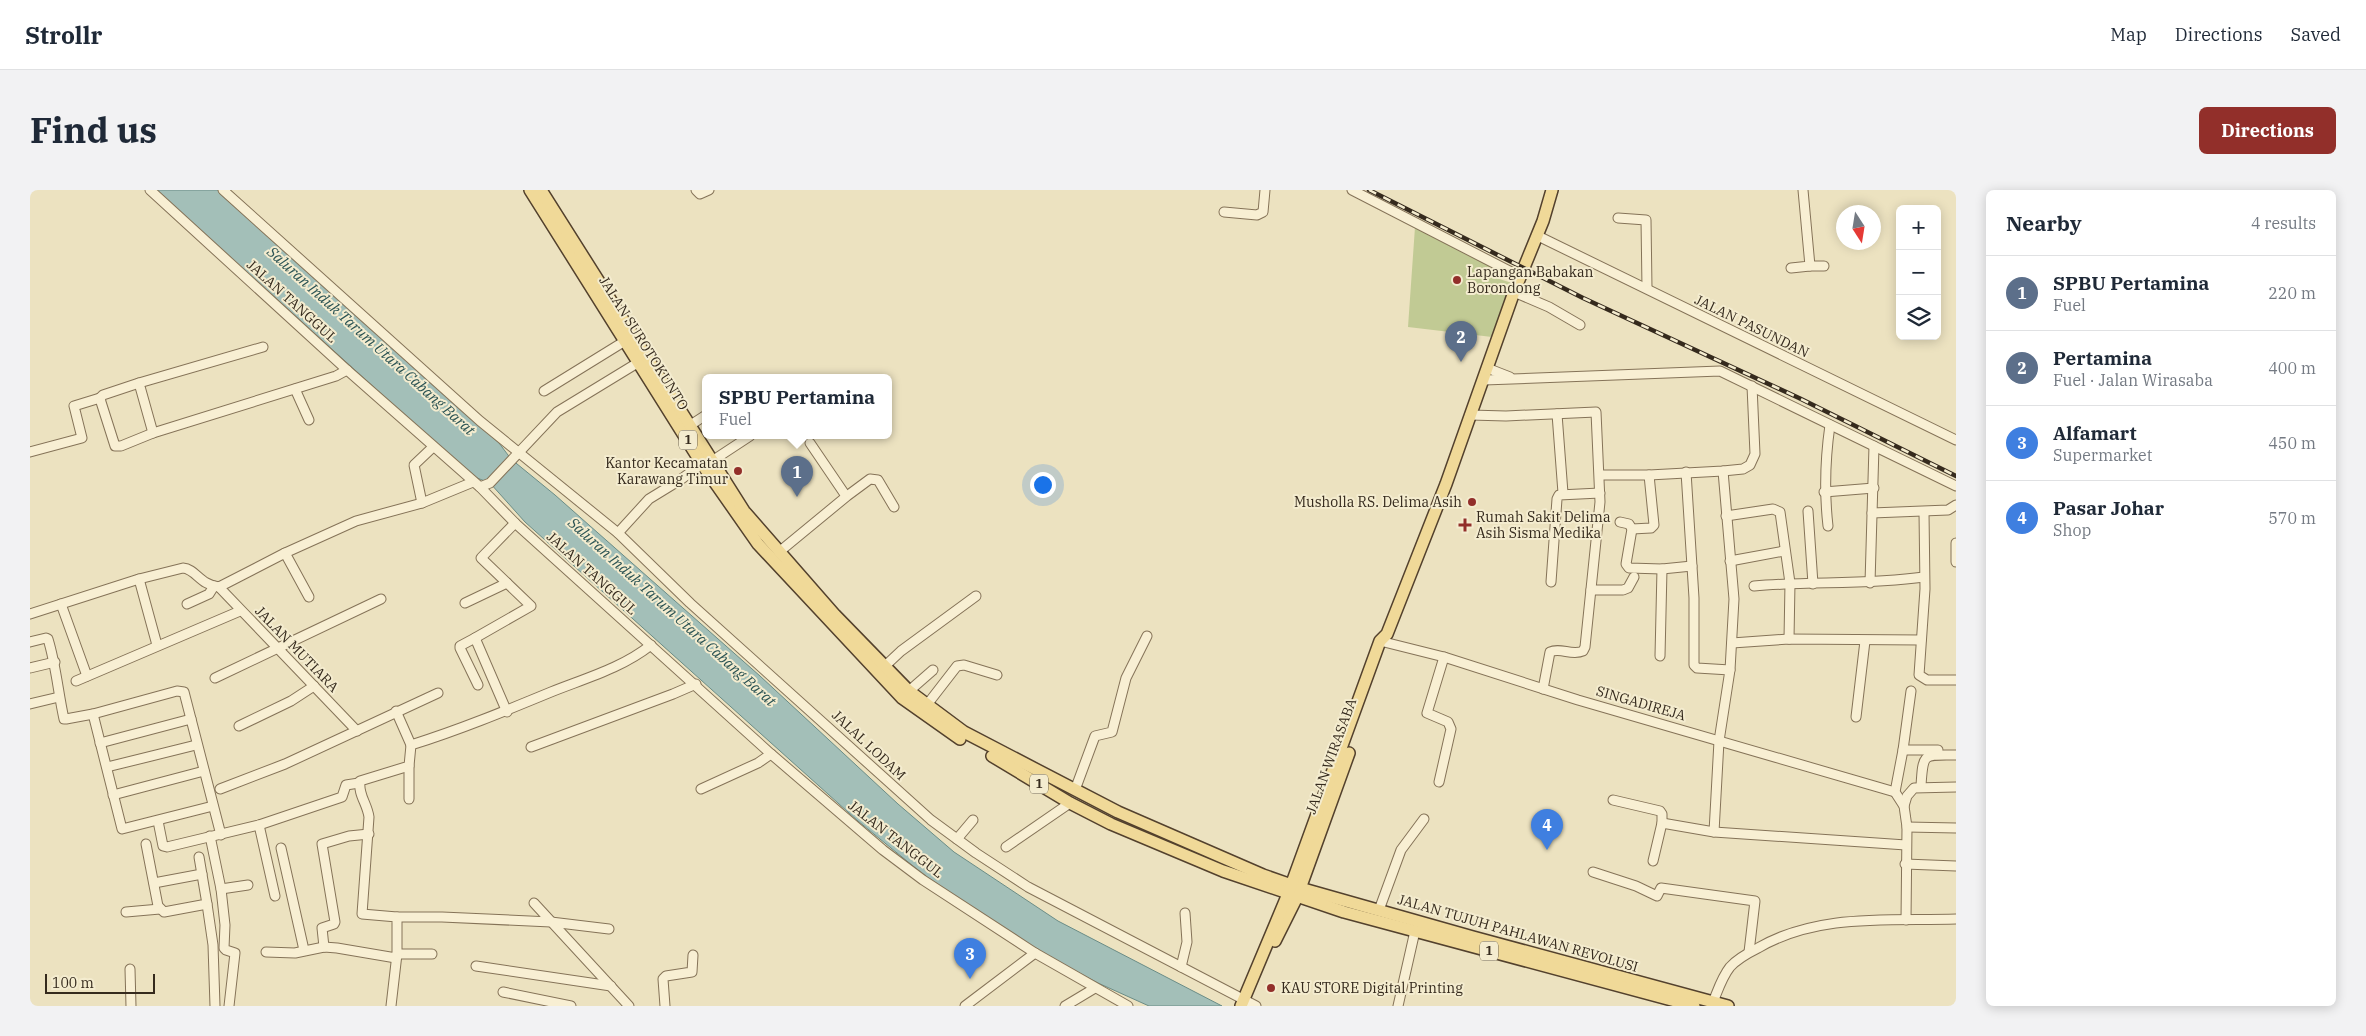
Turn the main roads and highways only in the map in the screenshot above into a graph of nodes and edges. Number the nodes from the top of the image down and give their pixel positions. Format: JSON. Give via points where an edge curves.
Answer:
{"nodes":[{"id":1,"x":530,"y":190,"type":"edge"},
{"id":2,"x":541,"y":190,"type":"edge"},
{"id":3,"x":1552,"y":190,"type":"edge"},
{"id":4,"x":698,"y":448,"type":"junction"},
{"id":5,"x":707,"y":462,"type":"junction"},
{"id":6,"x":802,"y":586,"type":"junction"},
{"id":7,"x":1294,"y":891,"type":"junction"},
{"id":8,"x":1247,"y":1004,"type":"edge"},
{"id":9,"x":1694,"y":1006,"type":"edge"},
{"id":10,"x":1728,"y":1006,"type":"edge"}],
"edges":[{"from":1,"to":4,"type":"main road","name":"JALAN SUROTOKUNTO","number":"1","via":[[638,362]]},
{"from":2,"to":4,"type":"main road","name":"JALAN SUROTOKUNTO","number":"1","via":[[689,426]]},
{"from":3,"to":7,"type":"main road","name":"JALAN WIRASABA","via":[[1446,484],[1344,744]]},
{"from":4,"to":5,"type":"main road","name":"JALAN SUROTOKUNTO","number":"1"},
{"from":5,"to":6,"type":"main road","name":"JALAN SUROTOKUNTO","number":"1"},
{"from":5,"to":6,"type":"main road","name":"JALAN SUROTOKUNTO","number":"1","via":[[758,544]]},
{"from":6,"to":7,"type":"main road","name":"JALAN SUROTOKUNTO","number":"1","via":[[909,691],[964,732],[1075,790]]},
{"from":6,"to":7,"type":"main road","name":"JALAN SUROTOKUNTO","number":"1","via":[[872,668],[921,713],[961,739],[1111,824],[1223,871]]},
{"from":7,"to":8,"type":"main road","name":"JALAN WIRASABA"},
{"from":7,"to":9,"type":"main road","name":"JALAN TUJUH PAHLAWAN REVOLUSI","number":"1","via":[[1415,931]]},
{"from":7,"to":10,"type":"main road","name":"JALAN TUJUH PAHLAWAN REVOLUSI","number":"1","via":[[1379,910]]}]}
